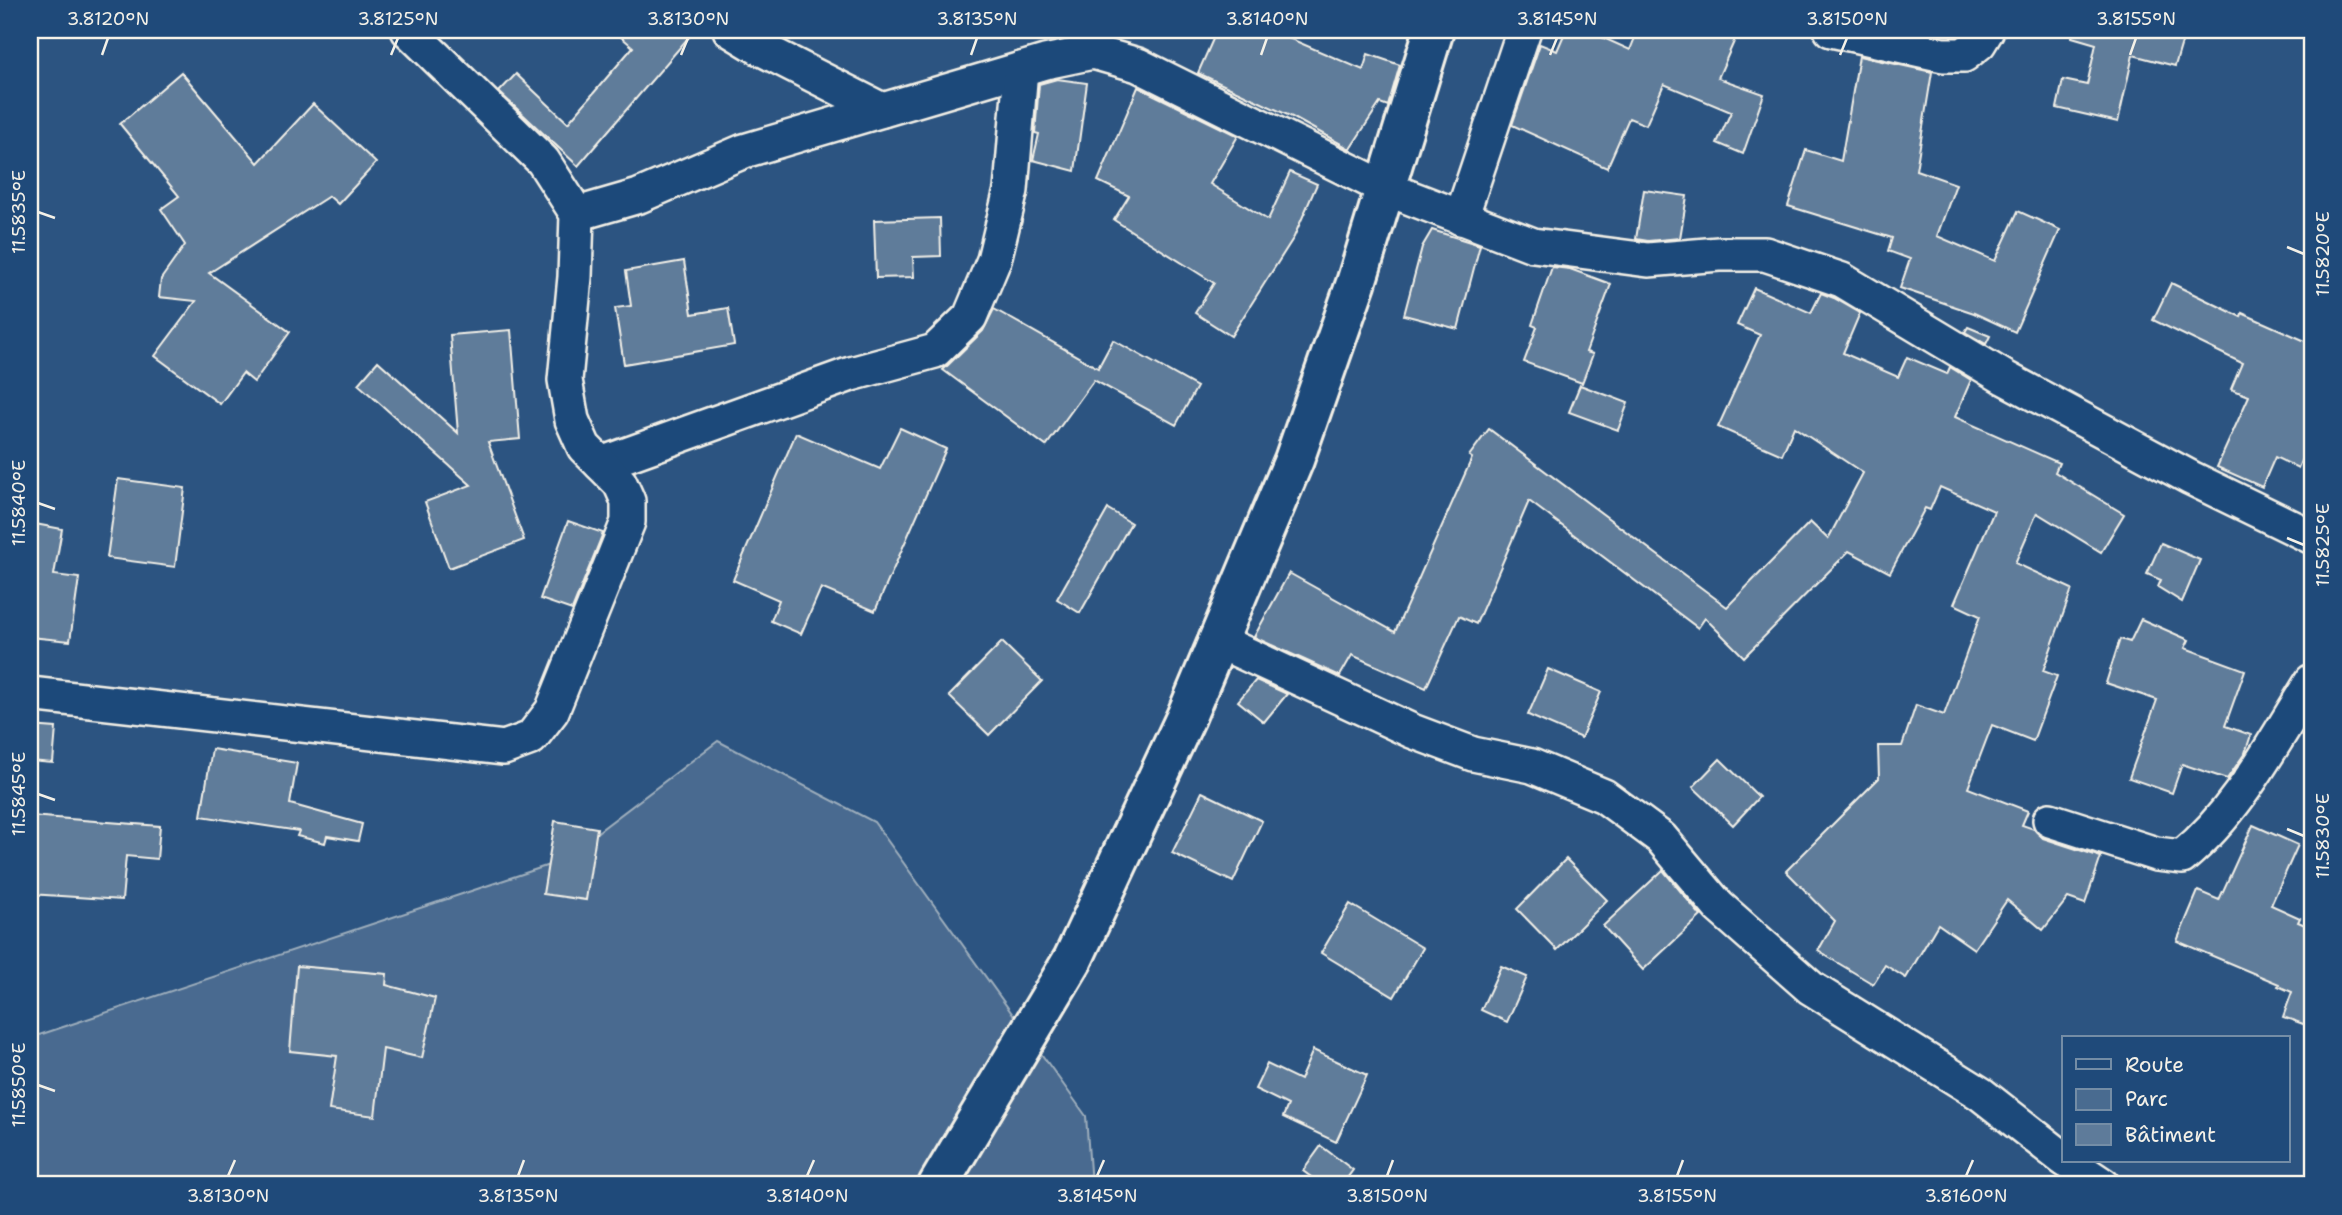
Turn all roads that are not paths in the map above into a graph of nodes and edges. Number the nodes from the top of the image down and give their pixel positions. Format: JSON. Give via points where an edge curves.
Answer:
{"nodes":[{"id":1,"x":408,"y":30,"type":"edge"},
{"id":2,"x":730,"y":30,"type":"edge"},
{"id":3,"x":1434,"y":30,"type":"edge"},
{"id":4,"x":1524,"y":30,"type":"edge"},
{"id":5,"x":1831,"y":30,"type":"edge"},
{"id":6,"x":1987,"y":30,"type":"edge"},
{"id":7,"x":1021,"y":69,"type":"junction"},
{"id":8,"x":882,"y":110,"type":"junction"},
{"id":9,"x":1385,"y":188,"type":"junction"},
{"id":10,"x":577,"y":214,"type":"junction"},
{"id":11,"x":1461,"y":218,"type":"junction"},
{"id":12,"x":601,"y":464,"type":"junction"},
{"id":13,"x":2312,"y":537,"type":"edge"},
{"id":14,"x":1218,"y":641,"type":"junction"},
{"id":15,"x":2312,"y":681,"type":"edge"},
{"id":16,"x":30,"y":694,"type":"edge"},
{"id":17,"x":2050,"y":820,"type":"dead end"},
{"id":18,"x":2062,"y":1158,"type":"edge"},
{"id":19,"x":2068,"y":1162,"type":"edge"},
{"id":20,"x":938,"y":1185,"type":"edge"},
{"id":21,"x":2103,"y":1185,"type":"edge"}],
"edges":[{"from":1,"to":10,"type":"street","via":[[543,161]]},
{"from":2,"to":8,"type":"street"},
{"from":3,"to":9,"type":"main road"},
{"from":4,"to":11,"type":"street"},
{"from":5,"to":6,"type":"street","via":[[1943,55],[1965,55]]},
{"from":7,"to":8,"type":"street"},
{"from":7,"to":9,"type":"street","via":[[1093,52],[1138,65]]},
{"from":7,"to":12,"type":"street","via":[[1011,190],[994,260],[970,317],[935,351],[851,374]]},
{"from":8,"to":10,"type":"street","via":[[744,151],[639,196]]},
{"from":9,"to":11,"type":"street"},
{"from":9,"to":14,"type":"main road","via":[[1294,460]]},
{"from":10,"to":12,"type":"street","via":[[565,380],[572,420],[584,447]]},
{"from":11,"to":13,"type":"street","via":[[1533,245],[1648,260],[1765,254],[1842,280],[2017,384]]},
{"from":12,"to":16,"type":"street","via":[[620,483],[628,501],[628,522],[552,711],[531,738],[503,748]]},
{"from":14,"to":18,"type":"street","via":[[1412,731],[1474,754],[1532,766],[1604,796],[1661,838],[1719,906],[1811,988],[1981,1094]]},
{"from":14,"to":20,"type":"main road","via":[[1073,959]]},
{"from":15,"to":17,"type":"street","via":[[2233,805],[2182,857],[2156,854]]},
{"from":19,"to":21,"type":"street"}]}
